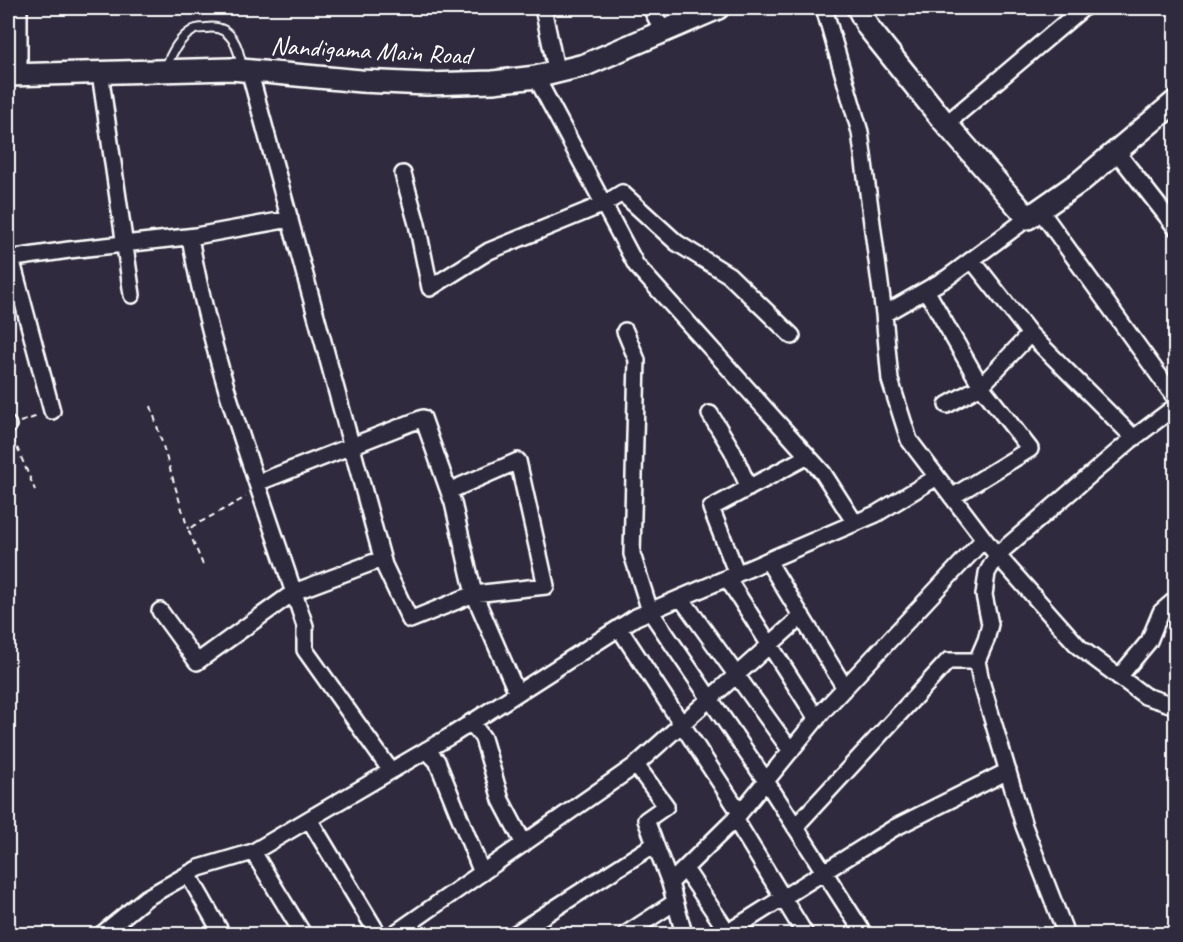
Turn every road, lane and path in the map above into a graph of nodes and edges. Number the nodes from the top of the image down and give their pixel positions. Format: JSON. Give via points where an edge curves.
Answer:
{"nodes":[{"id":1,"x":19,"y":8,"type":"edge"},
{"id":2,"x":543,"y":8,"type":"edge"},
{"id":3,"x":651,"y":8,"type":"edge"},
{"id":4,"x":718,"y":8,"type":"edge"},
{"id":5,"x":824,"y":8,"type":"edge"},
{"id":6,"x":858,"y":8,"type":"edge"},
{"id":7,"x":1083,"y":8,"type":"edge"},
{"id":8,"x":663,"y":31,"type":"junction"},
{"id":9,"x":246,"y":70,"type":"junction"},
{"id":10,"x":164,"y":71,"type":"junction"},
{"id":11,"x":100,"y":73,"type":"junction"},
{"id":12,"x":13,"y":75,"type":"edge"},
{"id":13,"x":546,"y":75,"type":"junction"},
{"id":14,"x":1176,"y":101,"type":"edge"},
{"id":15,"x":946,"y":124,"type":"junction"},
{"id":16,"x":1116,"y":151,"type":"junction"},
{"id":17,"x":404,"y":174,"type":"dead end"},
{"id":18,"x":604,"y":204,"type":"junction"},
{"id":19,"x":1034,"y":214,"type":"junction"},
{"id":20,"x":290,"y":219,"type":"junction"},
{"id":21,"x":1176,"y":228,"type":"edge"},
{"id":22,"x":196,"y":236,"type":"junction"},
{"id":23,"x":124,"y":244,"type":"junction"},
{"id":24,"x":9,"y":259,"type":"edge"},
{"id":25,"x":972,"y":260,"type":"junction"},
{"id":26,"x":926,"y":290,"type":"junction"},
{"id":27,"x":132,"y":295,"type":"dead end"},
{"id":28,"x":884,"y":314,"type":"junction"},
{"id":29,"x":625,"y":331,"type":"dead end"},
{"id":30,"x":1030,"y":334,"type":"junction"},
{"id":31,"x":792,"y":336,"type":"dead end"},
{"id":32,"x":981,"y":386,"type":"junction"},
{"id":33,"x":1176,"y":399,"type":"edge"},
{"id":34,"x":947,"y":405,"type":"dead end"},
{"id":35,"x":152,"y":406,"type":"dead end"},
{"id":36,"x":1176,"y":406,"type":"edge"},
{"id":37,"x":52,"y":411,"type":"joint"},
{"id":38,"x":710,"y":414,"type":"dead end"},
{"id":39,"x":8,"y":425,"type":"edge"},
{"id":40,"x":1134,"y":438,"type":"junction"},
{"id":41,"x":350,"y":446,"type":"junction"},
{"id":42,"x":808,"y":456,"type":"junction"},
{"id":43,"x":937,"y":477,"type":"junction"},
{"id":44,"x":258,"y":487,"type":"junction"},
{"id":45,"x":749,"y":488,"type":"junction"},
{"id":46,"x":35,"y":490,"type":"dead end"},
{"id":47,"x":449,"y":491,"type":"junction"},
{"id":48,"x":952,"y":497,"type":"junction"},
{"id":49,"x":855,"y":524,"type":"junction"},
{"id":50,"x":188,"y":529,"type":"junction"},
{"id":51,"x":984,"y":539,"type":"junction"},
{"id":52,"x":997,"y":555,"type":"junction"},
{"id":53,"x":382,"y":559,"type":"junction"},
{"id":54,"x":768,"y":561,"type":"junction"},
{"id":55,"x":202,"y":565,"type":"dead end"},
{"id":56,"x":732,"y":576,"type":"junction"},
{"id":57,"x":294,"y":592,"type":"junction"},
{"id":58,"x":474,"y":594,"type":"junction"},
{"id":59,"x":681,"y":598,"type":"junction"},
{"id":60,"x":1176,"y":599,"type":"edge"},
{"id":61,"x":160,"y":611,"type":"dead end"},
{"id":62,"x":650,"y":611,"type":"junction"},
{"id":63,"x":802,"y":616,"type":"junction"},
{"id":64,"x":619,"y":628,"type":"junction"},
{"id":65,"x":770,"y":645,"type":"junction"},
{"id":66,"x":977,"y":661,"type":"junction"},
{"id":67,"x":736,"y":675,"type":"junction"},
{"id":68,"x":1119,"y":677,"type":"junction"},
{"id":69,"x":845,"y":688,"type":"junction"},
{"id":70,"x":517,"y":693,"type":"junction"},
{"id":71,"x":710,"y":699,"type":"junction"},
{"id":72,"x":1176,"y":706,"type":"edge"},
{"id":73,"x":817,"y":719,"type":"junction"},
{"id":74,"x":471,"y":722,"type":"junction"},
{"id":75,"x":682,"y":724,"type":"junction"},
{"id":76,"x":426,"y":750,"type":"junction"},
{"id":77,"x":791,"y":751,"type":"junction"},
{"id":78,"x":636,"y":765,"type":"junction"},
{"id":79,"x":391,"y":771,"type":"junction"},
{"id":80,"x":1008,"y":771,"type":"junction"},
{"id":81,"x":766,"y":781,"type":"junction"},
{"id":82,"x":737,"y":816,"type":"junction"},
{"id":83,"x":309,"y":819,"type":"junction"},
{"id":84,"x":795,"y":827,"type":"junction"},
{"id":85,"x":524,"y":844,"type":"junction"},
{"id":86,"x":655,"y":844,"type":"junction"},
{"id":87,"x":253,"y":852,"type":"junction"},
{"id":88,"x":685,"y":869,"type":"junction"},
{"id":89,"x":482,"y":873,"type":"junction"},
{"id":90,"x":824,"y":873,"type":"junction"},
{"id":91,"x":188,"y":874,"type":"junction"},
{"id":92,"x":670,"y":883,"type":"junction"},
{"id":93,"x":783,"y":898,"type":"junction"},
{"id":94,"x":675,"y":902,"type":"junction"},
{"id":95,"x":102,"y":934,"type":"edge"},
{"id":96,"x":222,"y":934,"type":"edge"},
{"id":97,"x":303,"y":934,"type":"edge"},
{"id":98,"x":378,"y":934,"type":"edge"},
{"id":99,"x":394,"y":934,"type":"edge"},
{"id":100,"x":515,"y":934,"type":"edge"},
{"id":101,"x":626,"y":934,"type":"edge"},
{"id":102,"x":684,"y":934,"type":"edge"},
{"id":103,"x":728,"y":934,"type":"edge"},
{"id":104,"x":805,"y":934,"type":"edge"},
{"id":105,"x":864,"y":934,"type":"edge"},
{"id":106,"x":1066,"y":934,"type":"edge"}],
"edges":[{"from":1,"to":12,"type":"street"},
{"from":2,"to":13,"type":"street"},
{"from":3,"to":8,"type":"street"},
{"from":4,"to":8,"type":"street","name":"Nandigama Main Road"},
{"from":5,"to":28,"type":"street","via":[[860,132]]},
{"from":6,"to":15,"type":"street","via":[[868,27]]},
{"from":7,"to":15,"type":"street"},
{"from":8,"to":13,"type":"street","name":"Nandigama Main Road","via":[[585,65]]},
{"from":9,"to":10,"type":"street","name":"Nandigama Main Road"},
{"from":9,"to":10,"type":"lane","via":[[231,35],[215,27],[193,30],[172,52]]},
{"from":9,"to":13,"type":"street","name":"Nandigama Main Road","via":[[427,84],[494,82]]},
{"from":9,"to":20,"type":"street"},
{"from":10,"to":11,"type":"street","name":"Nandigama Main Road"},
{"from":11,"to":12,"type":"street","name":"Nandigama Main Road"},
{"from":11,"to":23,"type":"street"},
{"from":13,"to":18,"type":"street"},
{"from":14,"to":16,"type":"street"},
{"from":15,"to":19,"type":"street"},
{"from":16,"to":19,"type":"street"},
{"from":16,"to":21,"type":"street"},
{"from":17,"to":18,"type":"street","via":[[430,288],[489,251]]},
{"from":18,"to":31,"type":"street","via":[[622,193],[677,243],[729,275]]},
{"from":18,"to":42,"type":"street","via":[[636,265]]},
{"from":19,"to":25,"type":"street"},
{"from":19,"to":33,"type":"street"},
{"from":20,"to":22,"type":"street"},
{"from":20,"to":41,"type":"street"},
{"from":22,"to":23,"type":"street"},
{"from":22,"to":44,"type":"street","via":[[190,237],[196,273],[236,423]]},
{"from":23,"to":24,"type":"street"},
{"from":23,"to":27,"type":"street"},
{"from":24,"to":37,"type":"street"},
{"from":25,"to":26,"type":"street"},
{"from":25,"to":30,"type":"street"},
{"from":26,"to":28,"type":"street"},
{"from":26,"to":32,"type":"street"},
{"from":28,"to":43,"type":"street","via":[[890,380],[909,440]]},
{"from":29,"to":62,"type":"street","via":[[637,360],[632,554]]},
{"from":30,"to":32,"type":"street"},
{"from":30,"to":40,"type":"street"},
{"from":32,"to":34,"type":"street"},
{"from":32,"to":48,"type":"street","via":[[1030,449]]},
{"from":35,"to":50,"type":"path"},
{"from":36,"to":40,"type":"street"},
{"from":37,"to":39,"type":"path"},
{"from":38,"to":45,"type":"street"},
{"from":39,"to":46,"type":"path"},
{"from":40,"to":52,"type":"street"},
{"from":41,"to":44,"type":"street"},
{"from":41,"to":47,"type":"street","via":[[423,418]]},
{"from":41,"to":53,"type":"street"},
{"from":42,"to":45,"type":"street"},
{"from":42,"to":49,"type":"street"},
{"from":43,"to":48,"type":"street"},
{"from":43,"to":49,"type":"street"},
{"from":44,"to":50,"type":"path"},
{"from":44,"to":57,"type":"street"},
{"from":45,"to":56,"type":"street","via":[[711,508]]},
{"from":47,"to":58,"type":"street"},
{"from":47,"to":58,"type":"street","via":[[518,461],[546,586]]},
{"from":48,"to":51,"type":"street"},
{"from":49,"to":54,"type":"street"},
{"from":50,"to":55,"type":"path"},
{"from":51,"to":52,"type":"street"},
{"from":51,"to":69,"type":"street"},
{"from":52,"to":66,"type":"street","via":[[987,573],[984,595],[990,624]]},
{"from":52,"to":68,"type":"street","via":[[1079,647]]},
{"from":53,"to":57,"type":"street"},
{"from":53,"to":58,"type":"street","via":[[410,620]]},
{"from":54,"to":56,"type":"street"},
{"from":54,"to":63,"type":"street"},
{"from":56,"to":59,"type":"street"},
{"from":56,"to":65,"type":"street"},
{"from":57,"to":61,"type":"street","via":[[197,662]]},
{"from":57,"to":79,"type":"street","via":[[305,626],[305,650]]},
{"from":58,"to":70,"type":"street"},
{"from":59,"to":62,"type":"street"},
{"from":59,"to":67,"type":"street"},
{"from":60,"to":68,"type":"street","via":[[1161,612],[1149,641]]},
{"from":62,"to":64,"type":"street"},
{"from":62,"to":71,"type":"street"},
{"from":63,"to":65,"type":"street"},
{"from":63,"to":69,"type":"street"},
{"from":64,"to":70,"type":"street"},
{"from":64,"to":75,"type":"street"},
{"from":65,"to":67,"type":"street"},
{"from":65,"to":73,"type":"street"},
{"from":66,"to":80,"type":"street"},
{"from":66,"to":84,"type":"street","via":[[948,661]]},
{"from":67,"to":71,"type":"street"},
{"from":67,"to":77,"type":"street"},
{"from":68,"to":72,"type":"street","via":[[1146,696]]},
{"from":69,"to":73,"type":"street"},
{"from":70,"to":74,"type":"street"},
{"from":71,"to":75,"type":"street"},
{"from":71,"to":81,"type":"street"},
{"from":73,"to":77,"type":"street"},
{"from":74,"to":76,"type":"street"},
{"from":74,"to":85,"type":"street","via":[[483,738],[501,800]]},
{"from":75,"to":78,"type":"street"},
{"from":75,"to":82,"type":"street"},
{"from":76,"to":79,"type":"street"},
{"from":76,"to":89,"type":"street","via":[[436,761]]},
{"from":77,"to":81,"type":"street"},
{"from":78,"to":85,"type":"street"},
{"from":78,"to":86,"type":"street","via":[[666,806],[646,820]]},
{"from":79,"to":83,"type":"street"},
{"from":80,"to":90,"type":"street","via":[[894,828]]},
{"from":80,"to":106,"type":"street","via":[[1024,826]]},
{"from":81,"to":82,"type":"street"},
{"from":81,"to":84,"type":"street"},
{"from":82,"to":88,"type":"street"},
{"from":82,"to":93,"type":"street"},
{"from":83,"to":87,"type":"street"},
{"from":83,"to":98,"type":"street"},
{"from":84,"to":90,"type":"street"},
{"from":85,"to":89,"type":"street"},
{"from":86,"to":92,"type":"street"},
{"from":86,"to":100,"type":"street"},
{"from":87,"to":91,"type":"street"},
{"from":87,"to":97,"type":"street"},
{"from":88,"to":92,"type":"street"},
{"from":88,"to":103,"type":"street"},
{"from":89,"to":99,"type":"street"},
{"from":90,"to":93,"type":"street"},
{"from":90,"to":105,"type":"street"},
{"from":91,"to":95,"type":"street","via":[[146,898]]},
{"from":91,"to":96,"type":"street"},
{"from":92,"to":94,"type":"street"},
{"from":93,"to":103,"type":"street"},
{"from":93,"to":104,"type":"street"},
{"from":94,"to":101,"type":"street"},
{"from":94,"to":102,"type":"street"}]}
